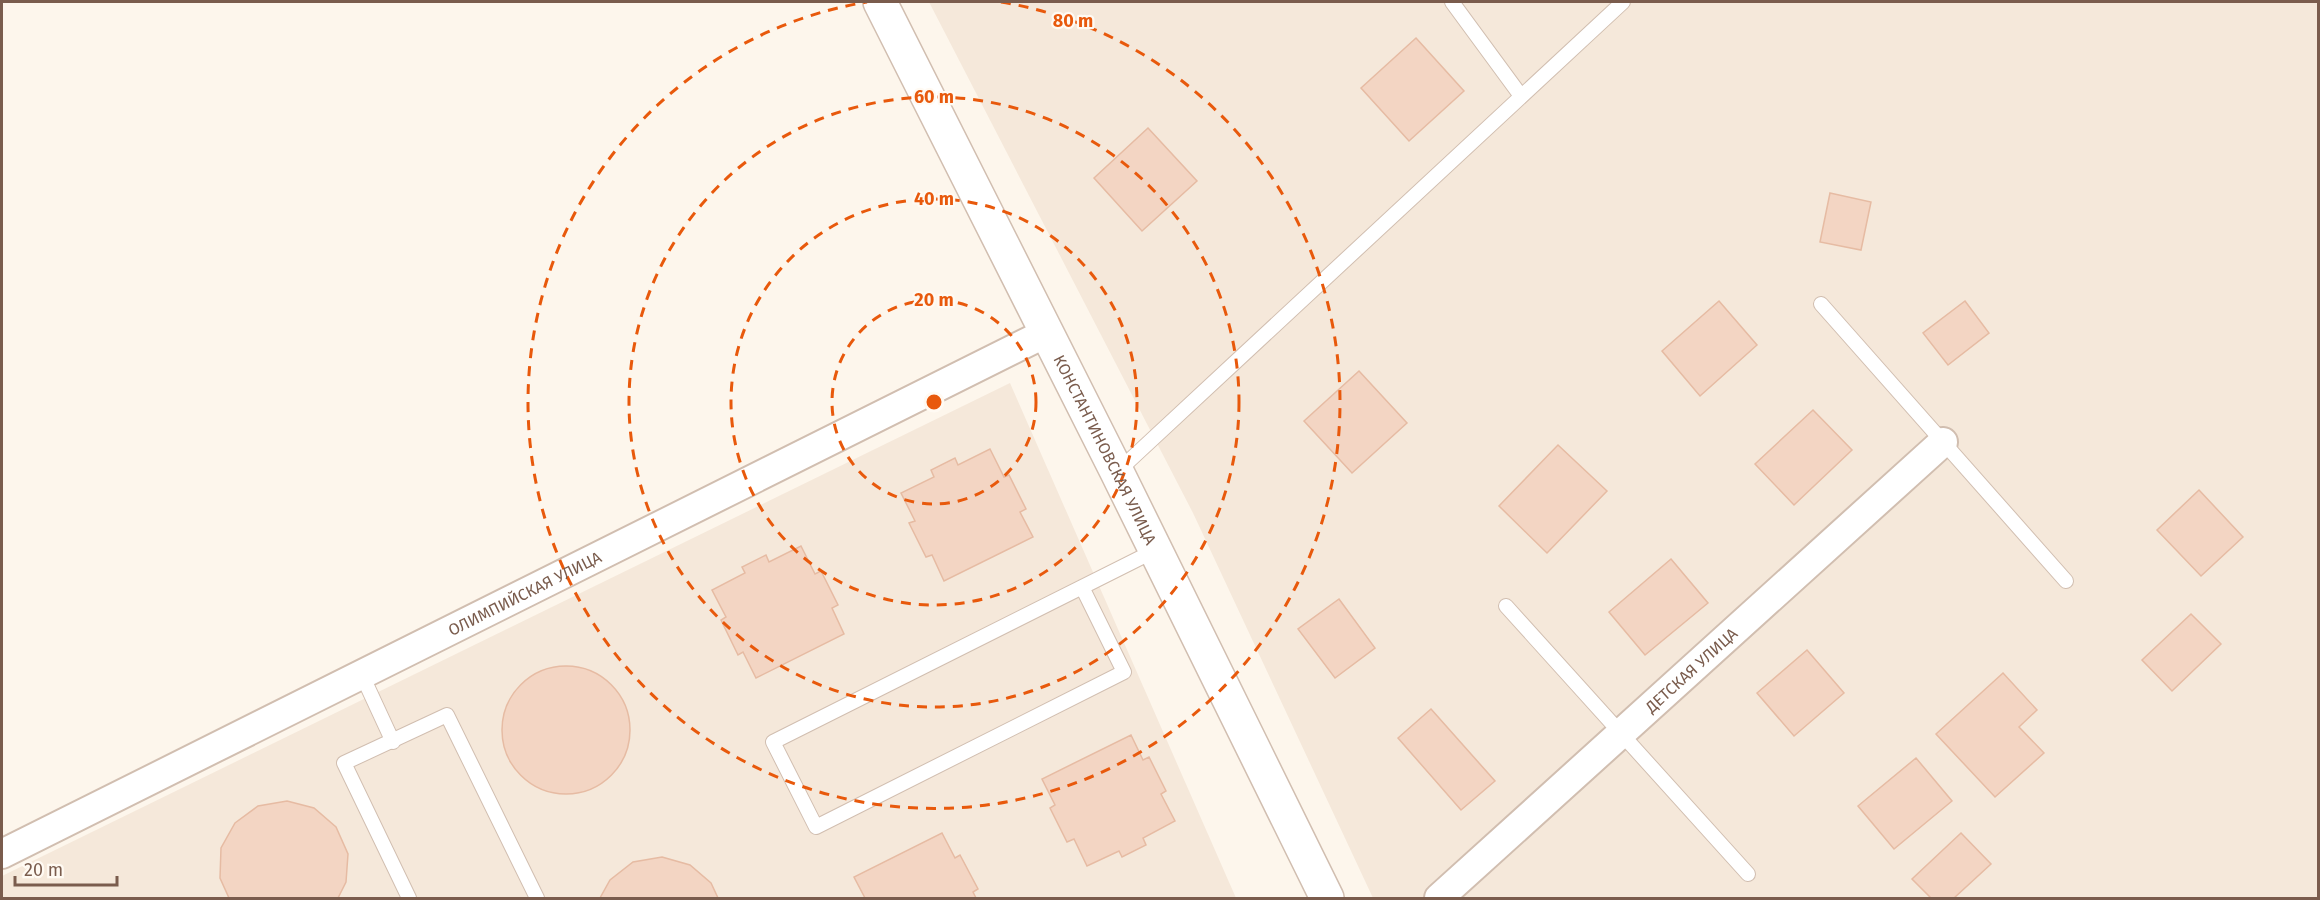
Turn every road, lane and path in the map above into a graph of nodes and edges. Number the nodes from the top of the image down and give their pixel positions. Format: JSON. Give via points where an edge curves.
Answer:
{"nodes":[{"id":1,"x":880,"y":2,"type":"edge"},
{"id":2,"x":1452,"y":2,"type":"edge"},
{"id":3,"x":1623,"y":2,"type":"edge"},
{"id":4,"x":1521,"y":96,"type":"junction"},
{"id":5,"x":1821,"y":304,"type":"dead end"},
{"id":6,"x":1046,"y":333,"type":"junction"},
{"id":7,"x":1943,"y":442,"type":"junction"},
{"id":8,"x":1117,"y":472,"type":"junction"},
{"id":9,"x":1154,"y":551,"type":"junction"},
{"id":10,"x":2066,"y":581,"type":"dead end"},
{"id":11,"x":1082,"y":587,"type":"junction"},
{"id":12,"x":1506,"y":606,"type":"dead end"},
{"id":13,"x":362,"y":675,"type":"junction"},
{"id":14,"x":1621,"y":734,"type":"junction"},
{"id":15,"x":393,"y":742,"type":"junction"},
{"id":16,"x":2,"y":854,"type":"edge"},
{"id":17,"x":1748,"y":874,"type":"dead end"},
{"id":18,"x":409,"y":898,"type":"edge"},
{"id":19,"x":537,"y":898,"type":"edge"},
{"id":20,"x":1327,"y":898,"type":"edge"},
{"id":21,"x":1440,"y":898,"type":"edge"}],
"edges":[{"from":1,"to":6,"type":"street","name":"КОНСТАНТИНОВСКАЯ УЛИЦА"},
{"from":2,"to":4,"type":"lane"},
{"from":3,"to":4,"type":"lane"},
{"from":4,"to":8,"type":"lane"},
{"from":5,"to":7,"type":"lane"},
{"from":6,"to":8,"type":"street","name":"КОНСТАНТИНОВСКАЯ УЛИЦА"},
{"from":6,"to":13,"type":"street","name":"ОЛИМПИЙСКАЯ УЛИЦА"},
{"from":7,"to":10,"type":"lane"},
{"from":7,"to":14,"type":"street","name":"ДЕТСКАЯ УЛИЦА"},
{"from":8,"to":9,"type":"street","name":"КОНСТАНТИНОВСКАЯ УЛИЦА"},
{"from":9,"to":11,"type":"lane"},
{"from":9,"to":20,"type":"street","name":"КОНСТАНТИНОВСКАЯ УЛИЦА"},
{"from":11,"to":11,"type":"lane","via":[[773,742],[816,827],[1125,672]]},
{"from":12,"to":14,"type":"lane"},
{"from":13,"to":15,"type":"lane"},
{"from":13,"to":16,"type":"street","name":"ОЛИМПИЙСКАЯ УЛИЦА"},
{"from":14,"to":17,"type":"lane"},
{"from":14,"to":21,"type":"street","name":"ДЕТСКАЯ УЛИЦА"},
{"from":15,"to":18,"type":"lane","via":[[344,763]]},
{"from":15,"to":19,"type":"lane","via":[[447,715]]}]}
